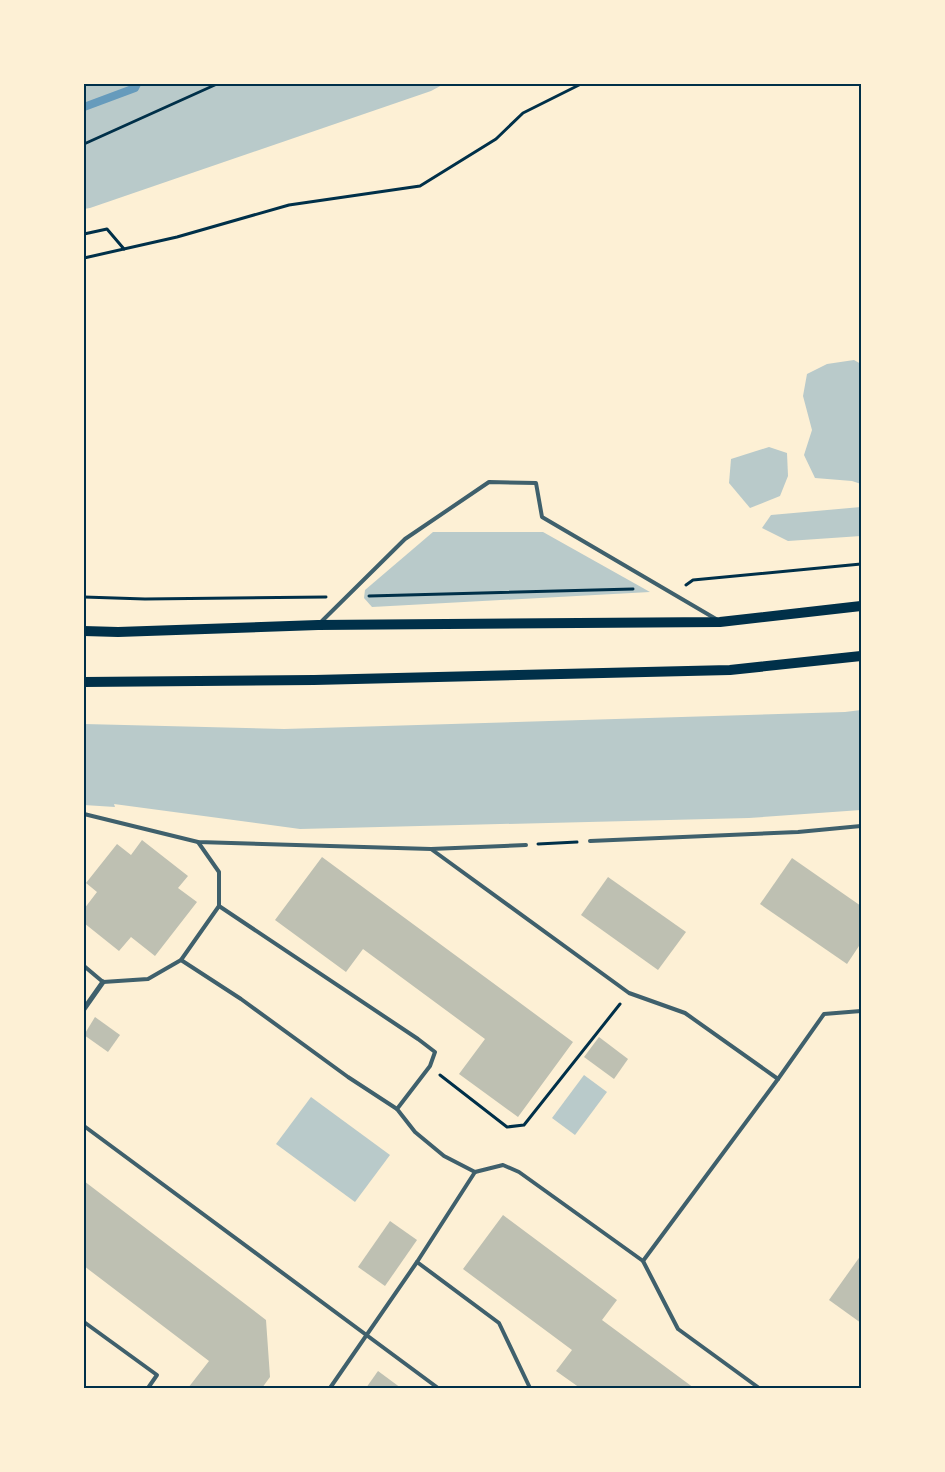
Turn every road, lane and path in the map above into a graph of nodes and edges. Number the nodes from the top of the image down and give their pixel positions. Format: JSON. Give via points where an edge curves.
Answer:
{"nodes":[{"id":1,"x":217,"y":84,"type":"edge"},
{"id":2,"x":581,"y":84,"type":"edge"},
{"id":3,"x":84,"y":144,"type":"edge"},
{"id":4,"x":84,"y":234,"type":"edge"},
{"id":5,"x":124,"y":249,"type":"junction"},
{"id":6,"x":84,"y":258,"type":"edge"},
{"id":7,"x":861,"y":564,"type":"edge"},
{"id":8,"x":638,"y":589,"type":"dead end"},
{"id":9,"x":673,"y":594,"type":"junction"},
{"id":10,"x":84,"y":597,"type":"edge"},
{"id":11,"x":346,"y":597,"type":"junction"},
{"id":12,"x":861,"y":606,"type":"edge"},
{"id":13,"x":720,"y":622,"type":"junction"},
{"id":14,"x":318,"y":625,"type":"junction"},
{"id":15,"x":84,"y":631,"type":"edge"},
{"id":16,"x":861,"y":656,"type":"edge"},
{"id":17,"x":84,"y":682,"type":"edge"},
{"id":18,"x":84,"y":814,"type":"edge"},
{"id":19,"x":861,"y":826,"type":"edge"},
{"id":20,"x":590,"y":841,"type":"joint"},
{"id":21,"x":198,"y":842,"type":"junction"},
{"id":22,"x":526,"y":845,"type":"joint"},
{"id":23,"x":431,"y":849,"type":"junction"},
{"id":24,"x":219,"y":906,"type":"junction"},
{"id":25,"x":181,"y":960,"type":"junction"},
{"id":26,"x":84,"y":966,"type":"edge"},
{"id":27,"x":103,"y":982,"type":"junction"},
{"id":28,"x":629,"y":993,"type":"junction"},
{"id":29,"x":84,"y":1009,"type":"edge"},
{"id":30,"x":861,"y":1012,"type":"edge"},
{"id":31,"x":430,"y":1066,"type":"junction"},
{"id":32,"x":778,"y":1079,"type":"junction"},
{"id":33,"x":397,"y":1109,"type":"junction"},
{"id":34,"x":84,"y":1126,"type":"edge"},
{"id":35,"x":475,"y":1172,"type":"junction"},
{"id":36,"x":643,"y":1261,"type":"junction"},
{"id":37,"x":417,"y":1262,"type":"junction"},
{"id":38,"x":84,"y":1322,"type":"edge"},
{"id":39,"x":367,"y":1336,"type":"junction"},
{"id":40,"x":148,"y":1388,"type":"edge"},
{"id":41,"x":330,"y":1388,"type":"edge"},
{"id":42,"x":438,"y":1388,"type":"edge"},
{"id":43,"x":530,"y":1388,"type":"edge"},
{"id":44,"x":759,"y":1388,"type":"edge"}],
"edges":[{"from":1,"to":3,"type":"path"},
{"from":2,"to":5,"type":"path","via":[[523,113],[496,139],[420,186],[289,205]]},
{"from":4,"to":5,"type":"path","via":[[107,229]]},
{"from":5,"to":6,"type":"path"},
{"from":7,"to":9,"type":"path","via":[[693,580]]},
{"from":8,"to":11,"type":"path"},
{"from":9,"to":11,"type":"lane","via":[[542,517],[536,483],[489,482],[405,539]]},
{"from":9,"to":13,"type":"lane"},
{"from":10,"to":11,"type":"path"},
{"from":11,"to":14,"type":"lane"},
{"from":12,"to":13,"type":"main road"},
{"from":13,"to":14,"type":"main road"},
{"from":14,"to":15,"type":"main road"},
{"from":16,"to":17,"type":"main road","via":[[730,670]]},
{"from":18,"to":21,"type":"lane"},
{"from":19,"to":20,"type":"lane","via":[[798,832]]},
{"from":20,"to":22,"type":"path"},
{"from":21,"to":23,"type":"lane"},
{"from":21,"to":24,"type":"lane","via":[[219,872]]},
{"from":22,"to":23,"type":"lane"},
{"from":23,"to":28,"type":"lane"},
{"from":24,"to":25,"type":"lane"},
{"from":24,"to":31,"type":"lane","via":[[418,1039],[435,1052]]},
{"from":25,"to":27,"type":"lane","via":[[148,980]]},
{"from":25,"to":33,"type":"lane"},
{"from":26,"to":27,"type":"lane"},
{"from":27,"to":29,"type":"street"},
{"from":28,"to":31,"type":"path","via":[[524,1125],[506,1127]]},
{"from":28,"to":32,"type":"lane","via":[[685,1013]]},
{"from":30,"to":32,"type":"lane","via":[[824,1014]]},
{"from":31,"to":33,"type":"lane"},
{"from":32,"to":36,"type":"lane"},
{"from":33,"to":35,"type":"lane","via":[[415,1132],[444,1156]]},
{"from":34,"to":39,"type":"lane"},
{"from":35,"to":36,"type":"lane","via":[[503,1165],[519,1172]]},
{"from":35,"to":37,"type":"lane"},
{"from":36,"to":44,"type":"lane","via":[[678,1329]]},
{"from":37,"to":39,"type":"lane"},
{"from":37,"to":43,"type":"lane","via":[[499,1323]]},
{"from":38,"to":40,"type":"lane","via":[[157,1375]]},
{"from":39,"to":41,"type":"lane"},
{"from":39,"to":42,"type":"lane"}]}
